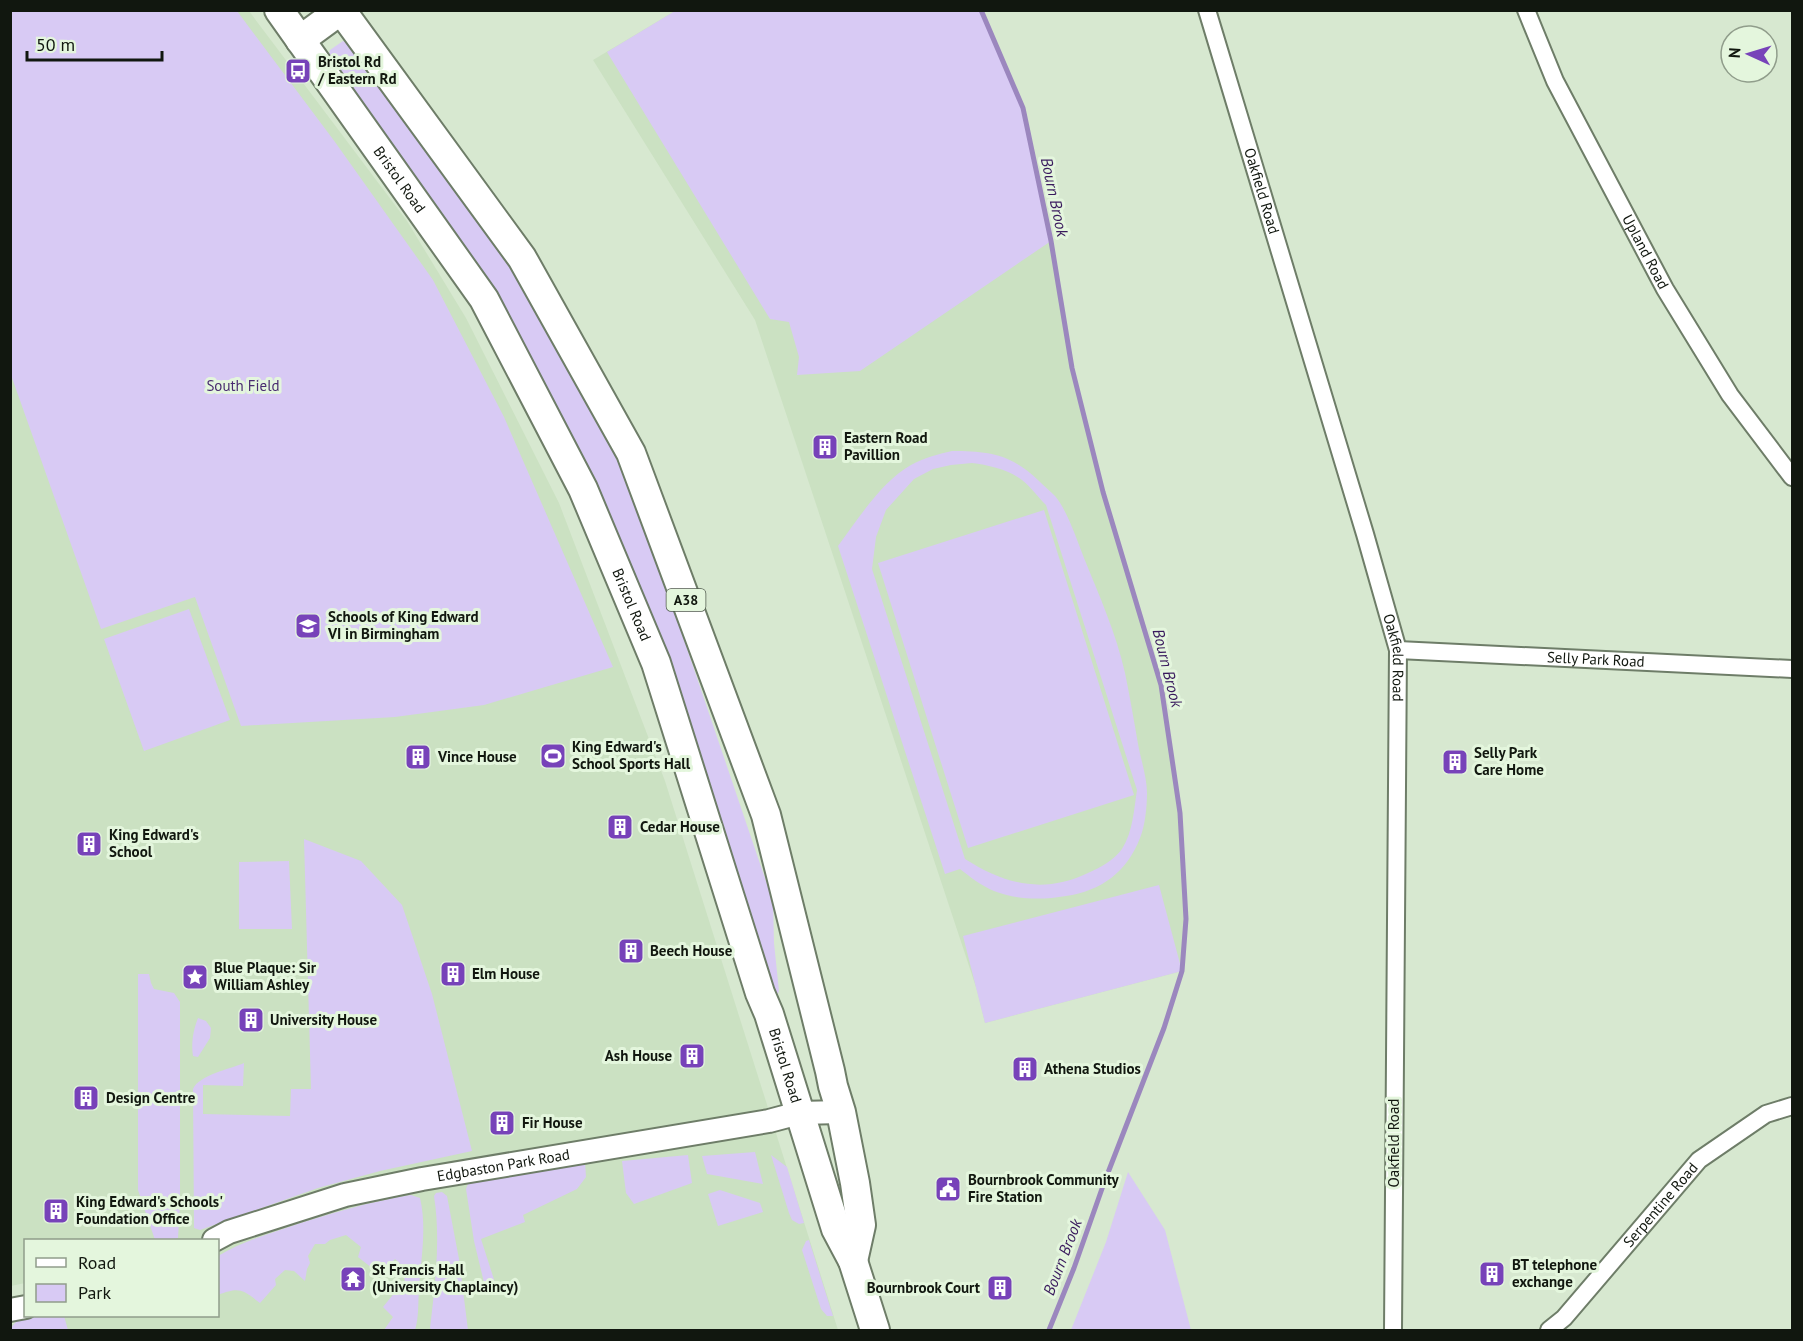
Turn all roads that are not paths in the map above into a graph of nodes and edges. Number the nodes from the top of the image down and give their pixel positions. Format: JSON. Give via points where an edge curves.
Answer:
{"nodes":[{"id":1,"x":279,"y":10,"type":"edge"},
{"id":2,"x":341,"y":10,"type":"edge"},
{"id":3,"x":1207,"y":10,"type":"edge"},
{"id":4,"x":1526,"y":10,"type":"edge"},
{"id":5,"x":300,"y":40,"type":"junction"},
{"id":6,"x":1792,"y":477,"type":"edge"},
{"id":7,"x":1398,"y":650,"type":"junction"},
{"id":8,"x":1792,"y":669,"type":"edge"},
{"id":9,"x":783,"y":882,"type":"junction"},
{"id":10,"x":1792,"y":1106,"type":"edge"},
{"id":11,"x":841,"y":1112,"type":"junction"},
{"id":12,"x":799,"y":1113,"type":"junction"},
{"id":13,"x":216,"y":1239,"type":"edge"},
{"id":14,"x":853,"y":1261,"type":"junction"},
{"id":15,"x":875,"y":1330,"type":"edge"},
{"id":16,"x":1393,"y":1330,"type":"edge"},
{"id":17,"x":1549,"y":1330,"type":"edge"}],
"edges":[{"from":1,"to":5,"type":"highway","name":"Bristol Road"},
{"from":2,"to":5,"type":"highway"},
{"from":2,"to":9,"type":"highway","number":"A38","via":[[522,258],[631,453],[766,815]]},
{"from":3,"to":7,"type":"street","name":"Oakfield Road"},
{"from":4,"to":6,"type":"street","name":"Upland Road","via":[[1555,81],[1665,289],[1730,395]]},
{"from":5,"to":12,"type":"highway","name":"Bristol Road","via":[[484,299],[583,489],[656,663]]},
{"from":7,"to":8,"type":"street","name":"Selly Park Road"},
{"from":7,"to":16,"type":"street","name":"Oakfield Road"},
{"from":9,"to":11,"type":"highway","number":"A38"},
{"from":9,"to":12,"type":"highway","via":[[781,935],[820,1089],[816,1103]]},
{"from":10,"to":17,"type":"street","name":"Serpentine Road","via":[[1766,1114],[1699,1160],[1564,1318]]},
{"from":11,"to":12,"type":"street","name":"Edgbaston Park Road"},
{"from":11,"to":14,"type":"highway","number":"A38","via":[[861,1225]]},
{"from":12,"to":13,"type":"street","name":"Edgbaston Park Road","via":[[345,1195]]},
{"from":12,"to":14,"type":"highway","name":"Bristol Road","via":[[836,1229]]},
{"from":14,"to":15,"type":"highway","name":"Bristol Road"}]}
